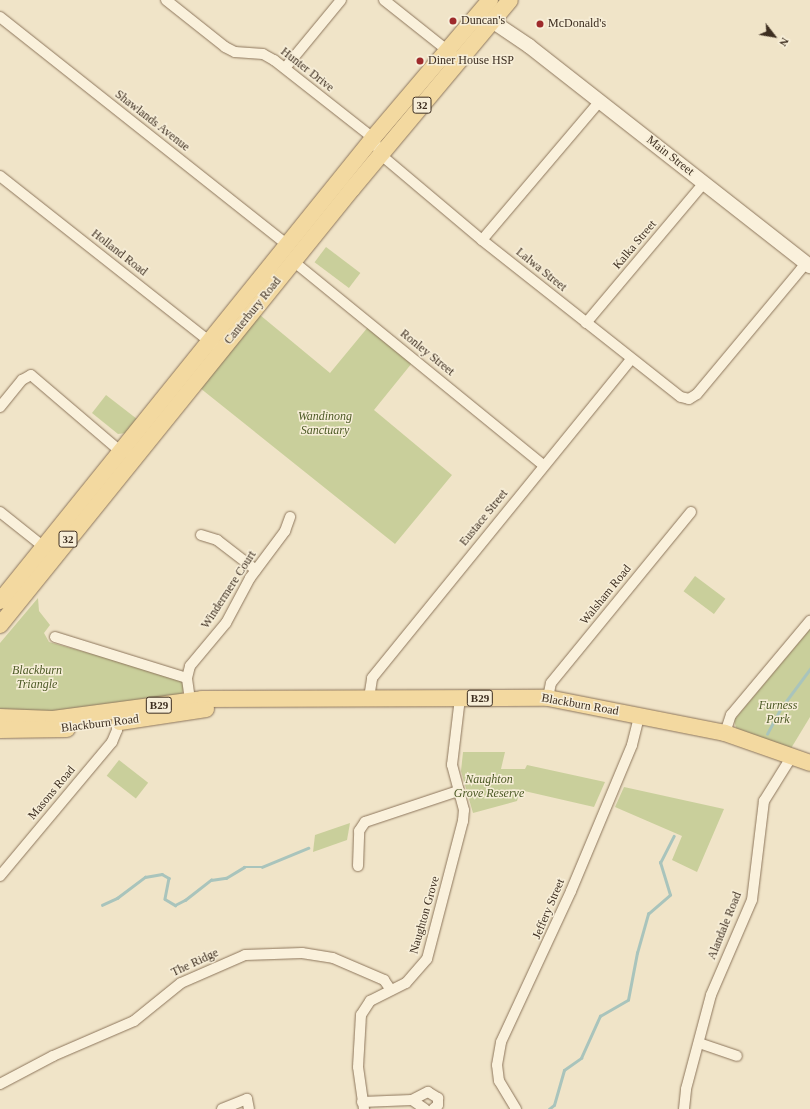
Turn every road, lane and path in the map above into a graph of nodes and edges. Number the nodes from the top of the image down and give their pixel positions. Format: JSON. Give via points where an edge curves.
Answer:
{"nodes":[{"id":1,"x":166,"y":0,"type":"edge"},
{"id":2,"x":341,"y":0,"type":"edge"},
{"id":3,"x":384,"y":0,"type":"edge"},
{"id":4,"x":510,"y":0,"type":"edge"},
{"id":5,"x":491,"y":11,"type":"edge"},
{"id":6,"x":0,"y":17,"type":"edge"},
{"id":7,"x":453,"y":56,"type":"junction"},
{"id":8,"x":285,"y":68,"type":"junction"},
{"id":9,"x":600,"y":101,"type":"junction"},
{"id":10,"x":373,"y":138,"type":"junction"},
{"id":11,"x":380,"y":155,"type":"junction"},
{"id":12,"x":0,"y":176,"type":"edge"},
{"id":13,"x":704,"y":183,"type":"junction"},
{"id":14,"x":482,"y":240,"type":"junction"},
{"id":15,"x":288,"y":253,"type":"junction"},
{"id":16,"x":808,"y":264,"type":"edge"},
{"id":17,"x":586,"y":324,"type":"junction"},
{"id":18,"x":216,"y":346,"type":"junction"},
{"id":19,"x":630,"y":359,"type":"junction"},
{"id":20,"x":0,"y":407,"type":"edge"},
{"id":21,"x":129,"y":450,"type":"junction"},
{"id":22,"x":543,"y":465,"type":"junction"},
{"id":23,"x":0,"y":512,"type":"edge"},
{"id":24,"x":691,"y":512,"type":"dead end"},
{"id":25,"x":290,"y":517,"type":"dead end"},
{"id":26,"x":201,"y":535,"type":"dead end"},
{"id":27,"x":44,"y":547,"type":"junction"},
{"id":28,"x":256,"y":570,"type":"junction"},
{"id":29,"x":0,"y":601,"type":"edge"},
{"id":30,"x":810,"y":621,"type":"edge"},
{"id":31,"x":0,"y":625,"type":"edge"},
{"id":32,"x":55,"y":637,"type":"dead end"},
{"id":33,"x":187,"y":678,"type":"junction"},
{"id":34,"x":368,"y":698,"type":"junction"},
{"id":35,"x":460,"y":698,"type":"junction"},
{"id":36,"x":548,"y":698,"type":"junction"},
{"id":37,"x":146,"y":706,"type":"junction"},
{"id":38,"x":191,"y":706,"type":"junction"},
{"id":39,"x":170,"y":714,"type":"junction"},
{"id":40,"x":639,"y":716,"type":"junction"},
{"id":41,"x":0,"y":717,"type":"edge"},
{"id":42,"x":117,"y":717,"type":"junction"},
{"id":43,"x":0,"y":730,"type":"edge"},
{"id":44,"x":726,"y":733,"type":"junction"},
{"id":45,"x":792,"y":756,"type":"junction"},
{"id":46,"x":810,"y":763,"type":"edge"},
{"id":47,"x":458,"y":791,"type":"junction"},
{"id":48,"x":358,"y":866,"type":"dead end"},
{"id":49,"x":0,"y":876,"type":"edge"},
{"id":50,"x":391,"y":990,"type":"junction"},
{"id":51,"x":699,"y":1044,"type":"junction"},
{"id":52,"x":737,"y":1056,"type":"dead end"},
{"id":53,"x":0,"y":1084,"type":"edge"},
{"id":54,"x":412,"y":1100,"type":"junction"},
{"id":55,"x":363,"y":1106,"type":"edge"},
{"id":56,"x":222,"y":1109,"type":"edge"},
{"id":57,"x":249,"y":1109,"type":"edge"},
{"id":58,"x":425,"y":1109,"type":"edge"},
{"id":59,"x":432,"y":1109,"type":"edge"},
{"id":60,"x":516,"y":1109,"type":"edge"},
{"id":61,"x":684,"y":1109,"type":"edge"}],
"edges":[{"from":1,"to":8,"type":"street","name":"Hunter Drive","via":[[225,47],[235,52],[263,54]]},
{"from":2,"to":8,"type":"street"},
{"from":3,"to":7,"type":"street"},
{"from":4,"to":5,"type":"main road","name":"Canterbury Road","number":"32"},
{"from":5,"to":7,"type":"main road","name":"Canterbury Road","number":"32"},
{"from":5,"to":9,"type":"street","name":"Main Street","via":[[529,46]]},
{"from":6,"to":15,"type":"street","name":"Shawlands Avenue"},
{"from":7,"to":10,"type":"main road","name":"Canterbury Road","number":"32"},
{"from":7,"to":11,"type":"main road","name":"Canterbury Road","number":"32"},
{"from":8,"to":10,"type":"street","name":"Hunter Drive"},
{"from":9,"to":13,"type":"street","name":"Main Street"},
{"from":9,"to":14,"type":"street"},
{"from":10,"to":11,"type":"street","name":"Hunter Drive"},
{"from":10,"to":15,"type":"main road","name":"Canterbury Road","number":"32"},
{"from":11,"to":14,"type":"street","name":"Lalwa Street"},
{"from":11,"to":15,"type":"main road","name":"Canterbury Road","number":"32"},
{"from":12,"to":18,"type":"street","name":"Holland Road"},
{"from":13,"to":16,"type":"street","name":"Main Street"},
{"from":13,"to":17,"type":"street","name":"Kalka Street"},
{"from":14,"to":17,"type":"street","name":"Lalwa Street"},
{"from":15,"to":18,"type":"main road","name":"Canterbury Road","number":"32"},
{"from":15,"to":22,"type":"street","name":"Ronley Street"},
{"from":16,"to":19,"type":"street","name":"Lalwa Street","via":[[697,394],[689,399],[680,397]]},
{"from":17,"to":19,"type":"street","name":"Lalwa Street"},
{"from":18,"to":21,"type":"main road","name":"Canterbury Road","number":"32"},
{"from":19,"to":22,"type":"street","name":"Eustace Street"},
{"from":20,"to":21,"type":"street","via":[[22,380],[31,375],[100,432]]},
{"from":21,"to":27,"type":"main road","name":"Canterbury Road","number":"32"},
{"from":21,"to":31,"type":"main road","name":"Canterbury Road","number":"32"},
{"from":22,"to":34,"type":"street","name":"Eustace Street","via":[[372,678]]},
{"from":23,"to":27,"type":"street"},
{"from":24,"to":36,"type":"street","name":"Walsham Road","via":[[551,683]]},
{"from":25,"to":28,"type":"street","name":"Windermere Court","via":[[281,538]]},
{"from":26,"to":28,"type":"street","via":[[217,540]]},
{"from":27,"to":29,"type":"main road","name":"Canterbury Road","number":"32"},
{"from":28,"to":33,"type":"street","name":"Windermere Court","via":[[226,623],[190,666]]},
{"from":30,"to":44,"type":"street","via":[[731,715]]},
{"from":32,"to":33,"type":"street"},
{"from":33,"to":38,"type":"street"},
{"from":34,"to":35,"type":"main road","name":"Blackburn Road","number":"B29"},
{"from":34,"to":38,"type":"main road","name":"Blackburn Road","number":"B29","via":[[246,700]]},
{"from":35,"to":36,"type":"main road","name":"Blackburn Road","number":"B29"},
{"from":35,"to":47,"type":"street","name":"Naughton Grove","via":[[452,765]]},
{"from":36,"to":40,"type":"main road","name":"Blackburn Road","number":"B29"},
{"from":37,"to":38,"type":"main road","name":"Blackburn Road","number":"B29"},
{"from":37,"to":39,"type":"main road"},
{"from":37,"to":42,"type":"main road","name":"Blackburn Road","number":"B29"},
{"from":38,"to":39,"type":"main road","name":"Blackburn Road","number":"B29"},
{"from":39,"to":42,"type":"main road","name":"Blackburn Road","number":"B29"},
{"from":40,"to":44,"type":"main road","name":"Blackburn Road","number":"B29"},
{"from":40,"to":60,"type":"street","name":"Jeffery Street","via":[[632,745],[574,884],[501,1042],[497,1065],[499,1081]]},
{"from":41,"to":42,"type":"main road","name":"Blackburn Road","number":"B29"},
{"from":42,"to":43,"type":"main road","name":"Blackburn Road","number":"B29","via":[[50,730]]},
{"from":42,"to":49,"type":"street","name":"Masons Road","via":[[117,730],[112,742]]},
{"from":44,"to":45,"type":"main road","name":"Blackburn Road","number":"B29"},
{"from":45,"to":46,"type":"main road","name":"Blackburn Road","number":"B29"},
{"from":45,"to":51,"type":"street","name":"Alandale Road","via":[[764,801],[752,900],[711,996]]},
{"from":47,"to":48,"type":"street","via":[[365,822],[359,831]]},
{"from":47,"to":50,"type":"street","name":"Naughton Grove","via":[[464,815],[430,948],[422,967],[406,983]]},
{"from":50,"to":53,"type":"street","name":"The Ridge","via":[[384,980],[333,958],[302,953],[244,955],[181,983],[134,1020],[53,1056]]},
{"from":50,"to":55,"type":"street","name":"Naughton Grove","via":[[370,1001],[360,1015],[358,1067]]},
{"from":51,"to":52,"type":"street"},
{"from":51,"to":61,"type":"street","name":"Alandale Road","via":[[686,1089]]},
{"from":54,"to":55,"type":"street"},
{"from":54,"to":58,"type":"street"},
{"from":54,"to":59,"type":"street","via":[[428,1092],[433,1093],[439,1101]]},
{"from":56,"to":57,"type":"street","via":[[247,1098]]}]}
